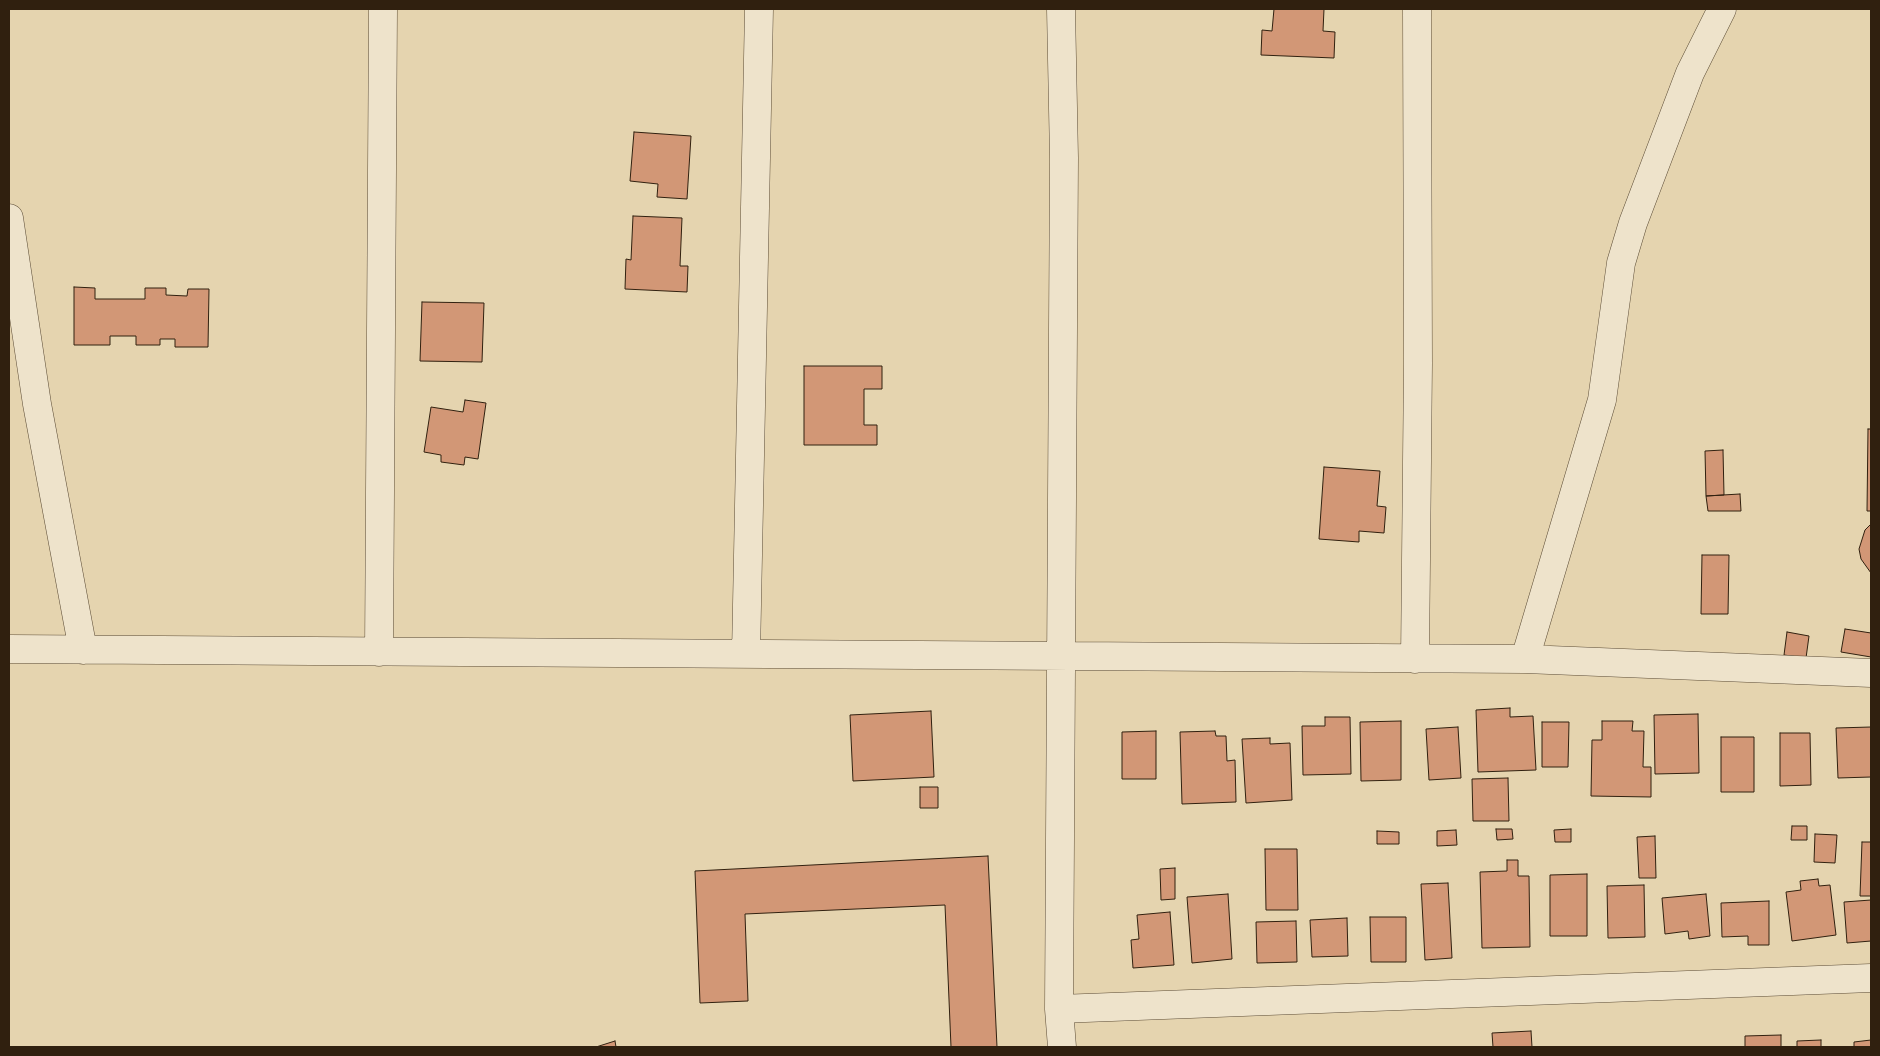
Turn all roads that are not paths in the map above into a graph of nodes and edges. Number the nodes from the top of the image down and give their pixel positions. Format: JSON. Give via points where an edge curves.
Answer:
{"nodes":[{"id":1,"x":383,"y":9,"type":"edge"},
{"id":2,"x":759,"y":9,"type":"edge"},
{"id":3,"x":1062,"y":9,"type":"edge"},
{"id":4,"x":1417,"y":9,"type":"edge"},
{"id":5,"x":1722,"y":9,"type":"edge"},
{"id":6,"x":9,"y":218,"type":"edge"},
{"id":7,"x":9,"y":650,"type":"edge"},
{"id":8,"x":83,"y":650,"type":"junction"},
{"id":9,"x":379,"y":652,"type":"junction"},
{"id":10,"x":746,"y":654,"type":"junction"},
{"id":11,"x":1060,"y":656,"type":"junction"},
{"id":12,"x":1415,"y":659,"type":"junction"},
{"id":13,"x":1525,"y":659,"type":"junction"},
{"id":14,"x":1871,"y":673,"type":"edge"},
{"id":15,"x":1871,"y":978,"type":"edge"},
{"id":16,"x":1060,"y":1009,"type":"junction"},
{"id":17,"x":1062,"y":1047,"type":"edge"}],
"edges":[{"from":1,"to":9,"type":"street"},
{"from":2,"to":10,"type":"street"},
{"from":3,"to":11,"type":"street"},
{"from":4,"to":12,"type":"street"},
{"from":5,"to":13,"type":"street","via":[[1712,24],[1679,100],[1621,263],[1602,400]]},
{"from":6,"to":8,"type":"street","via":[[37,404]]},
{"from":7,"to":8,"type":"street"},
{"from":8,"to":9,"type":"street"},
{"from":9,"to":10,"type":"street"},
{"from":10,"to":11,"type":"street"},
{"from":11,"to":12,"type":"street"},
{"from":11,"to":16,"type":"street"},
{"from":12,"to":13,"type":"street"},
{"from":13,"to":14,"type":"street"},
{"from":15,"to":16,"type":"street"},
{"from":16,"to":17,"type":"street"}]}
